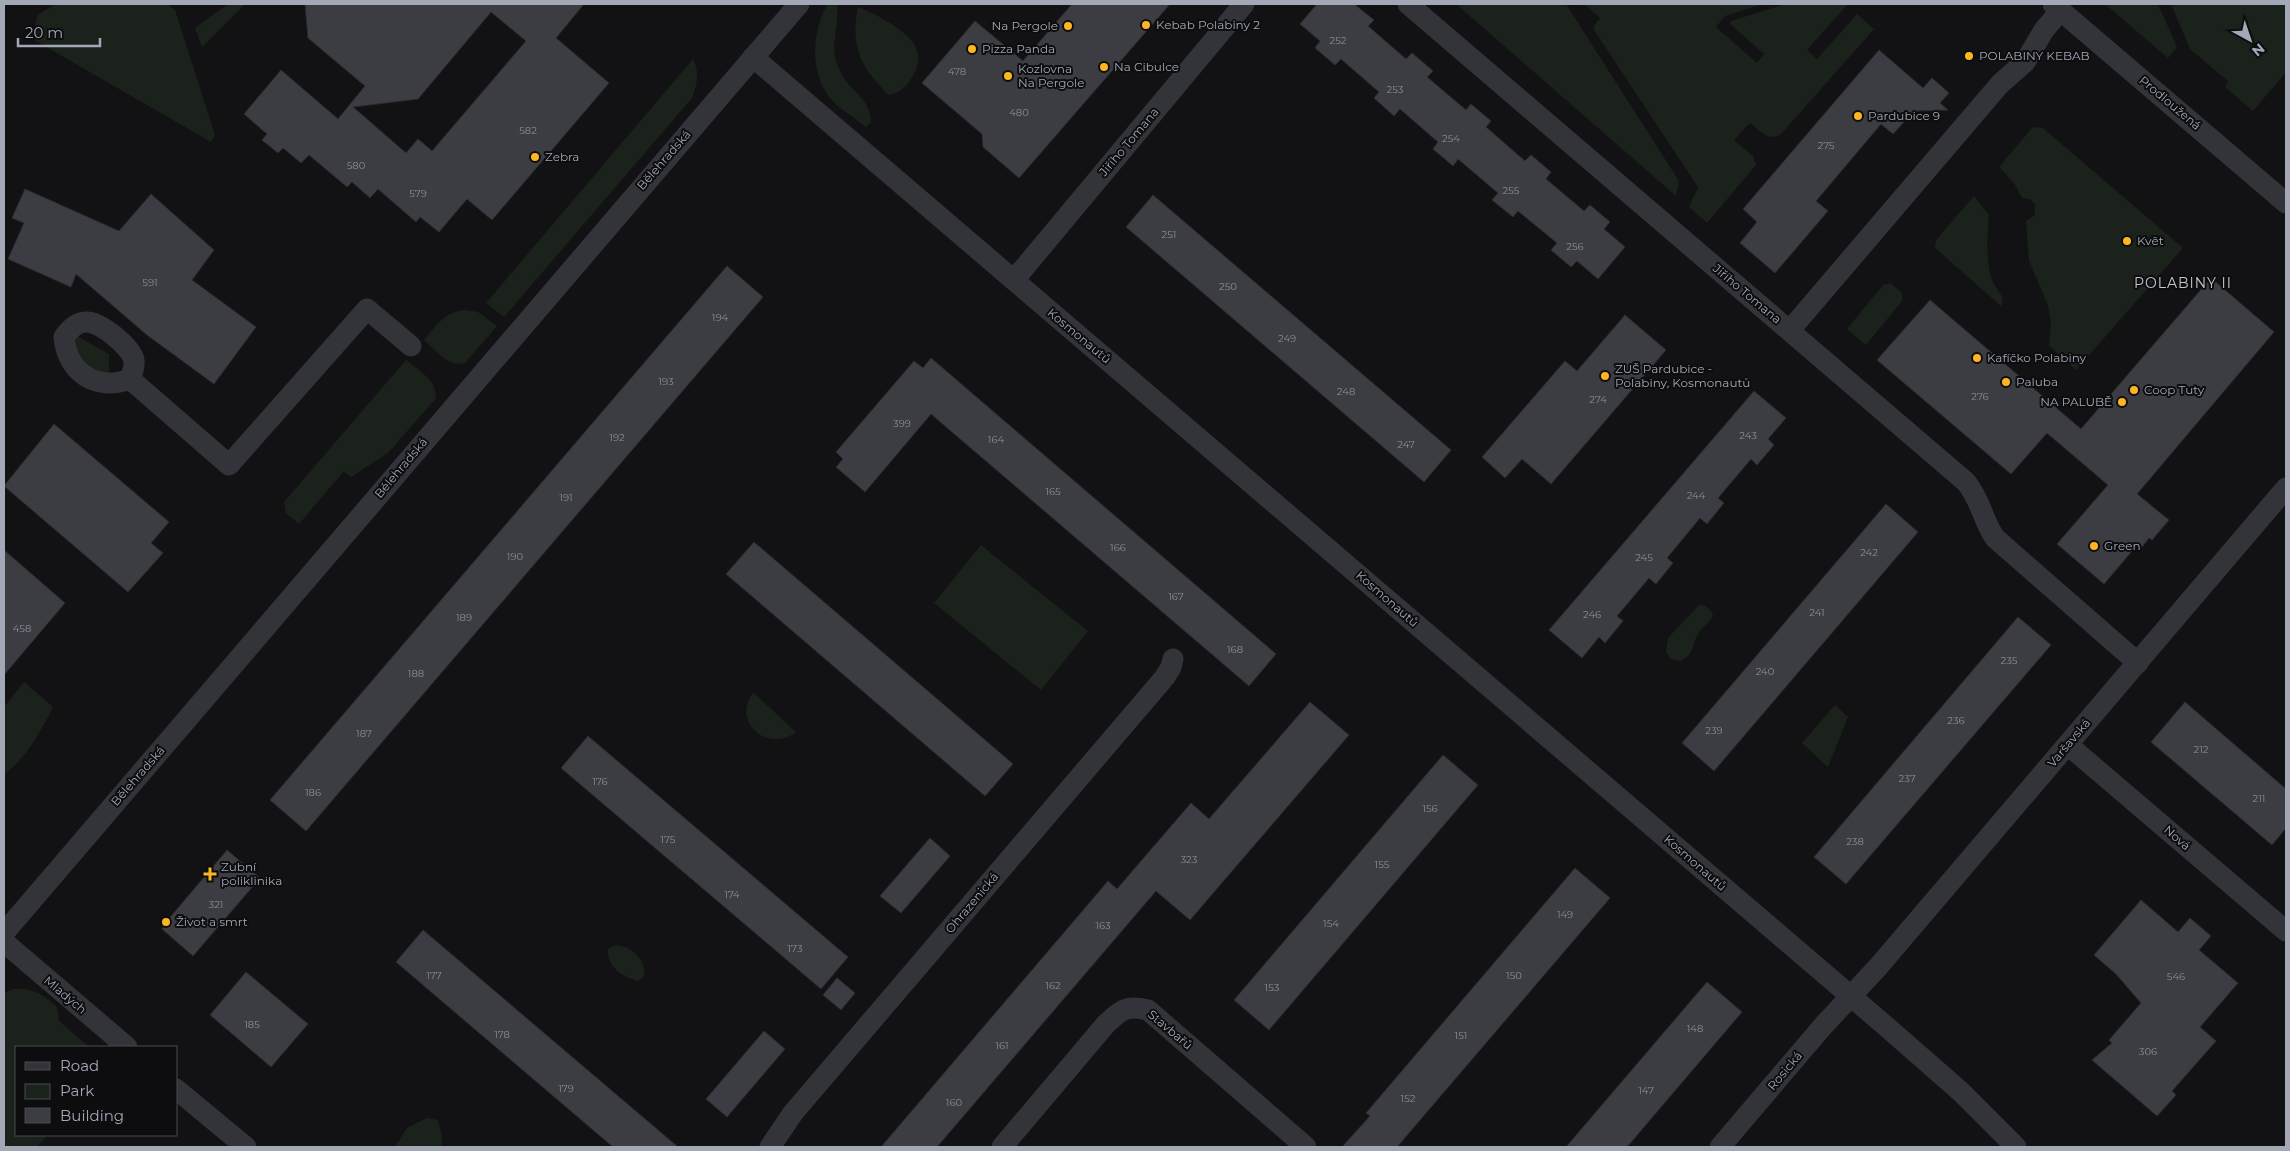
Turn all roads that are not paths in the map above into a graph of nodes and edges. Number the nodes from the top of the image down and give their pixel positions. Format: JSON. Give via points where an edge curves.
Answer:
{"nodes":[{"id":1,"x":799,"y":4,"type":"edge"},
{"id":2,"x":1244,"y":4,"type":"edge"},
{"id":3,"x":1408,"y":4,"type":"edge"},
{"id":4,"x":2057,"y":7,"type":"edge"},
{"id":5,"x":753,"y":57,"type":"junction"},
{"id":6,"x":2286,"y":202,"type":"edge"},
{"id":7,"x":1014,"y":280,"type":"junction"},
{"id":8,"x":1790,"y":330,"type":"junction"},
{"id":9,"x":411,"y":346,"type":"dead end"},
{"id":10,"x":130,"y":379,"type":"dead end"},
{"id":11,"x":2286,"y":488,"type":"edge"},
{"id":12,"x":1173,"y":659,"type":"dead end"},
{"id":13,"x":2138,"y":663,"type":"junction"},
{"id":14,"x":2068,"y":745,"type":"junction"},
{"id":15,"x":2286,"y":931,"type":"edge"},
{"id":16,"x":4,"y":933,"type":"edge"},
{"id":17,"x":4,"y":942,"type":"edge"},
{"id":18,"x":1851,"y":997,"type":"junction"},
{"id":19,"x":126,"y":1046,"type":"edge"},
{"id":20,"x":178,"y":1091,"type":"edge"},
{"id":21,"x":246,"y":1147,"type":"edge"},
{"id":22,"x":770,"y":1147,"type":"edge"},
{"id":23,"x":1002,"y":1147,"type":"edge"},
{"id":24,"x":1306,"y":1147,"type":"edge"},
{"id":25,"x":1720,"y":1147,"type":"edge"},
{"id":26,"x":2016,"y":1147,"type":"edge"}],
"edges":[{"from":1,"to":5,"type":"street","name":"Bělehradská"},
{"from":2,"to":7,"type":"street","name":"Jiřího Tomana"},
{"from":3,"to":8,"type":"street","name":"Jiřího Tomana"},
{"from":4,"to":6,"type":"street","name":"Prodloužená"},
{"from":4,"to":8,"type":"street","name":"Jiřího Tomana","via":[[2025,62],[2000,84]]},
{"from":5,"to":7,"type":"street","name":"Kosmonautů"},
{"from":5,"to":16,"type":"street","name":"Bělehradská"},
{"from":7,"to":18,"type":"street","name":"Kosmonautů"},
{"from":8,"to":13,"type":"street","via":[[1966,482],[1995,538]]},
{"from":9,"to":10,"type":"street","via":[[367,309],[229,465]]},
{"from":11,"to":13,"type":"street","name":"Varšavská"},
{"from":12,"to":22,"type":"street","name":"Ohrazenická","via":[[1165,677],[793,1113]]},
{"from":13,"to":14,"type":"street","name":"Varšavská"},
{"from":14,"to":15,"type":"street","name":"Nová"},
{"from":14,"to":18,"type":"street","name":"Varšavská"},
{"from":17,"to":19,"type":"street","name":"Mladých"},
{"from":18,"to":25,"type":"street","name":"Rosická"},
{"from":18,"to":26,"type":"street","name":"Kosmonautů","via":[[1960,1091]]},
{"from":20,"to":21,"type":"street"},
{"from":23,"to":24,"type":"street","name":"Stavbařů","via":[[1106,1024],[1122,1009],[1134,1007],[1148,1010]]}]}
